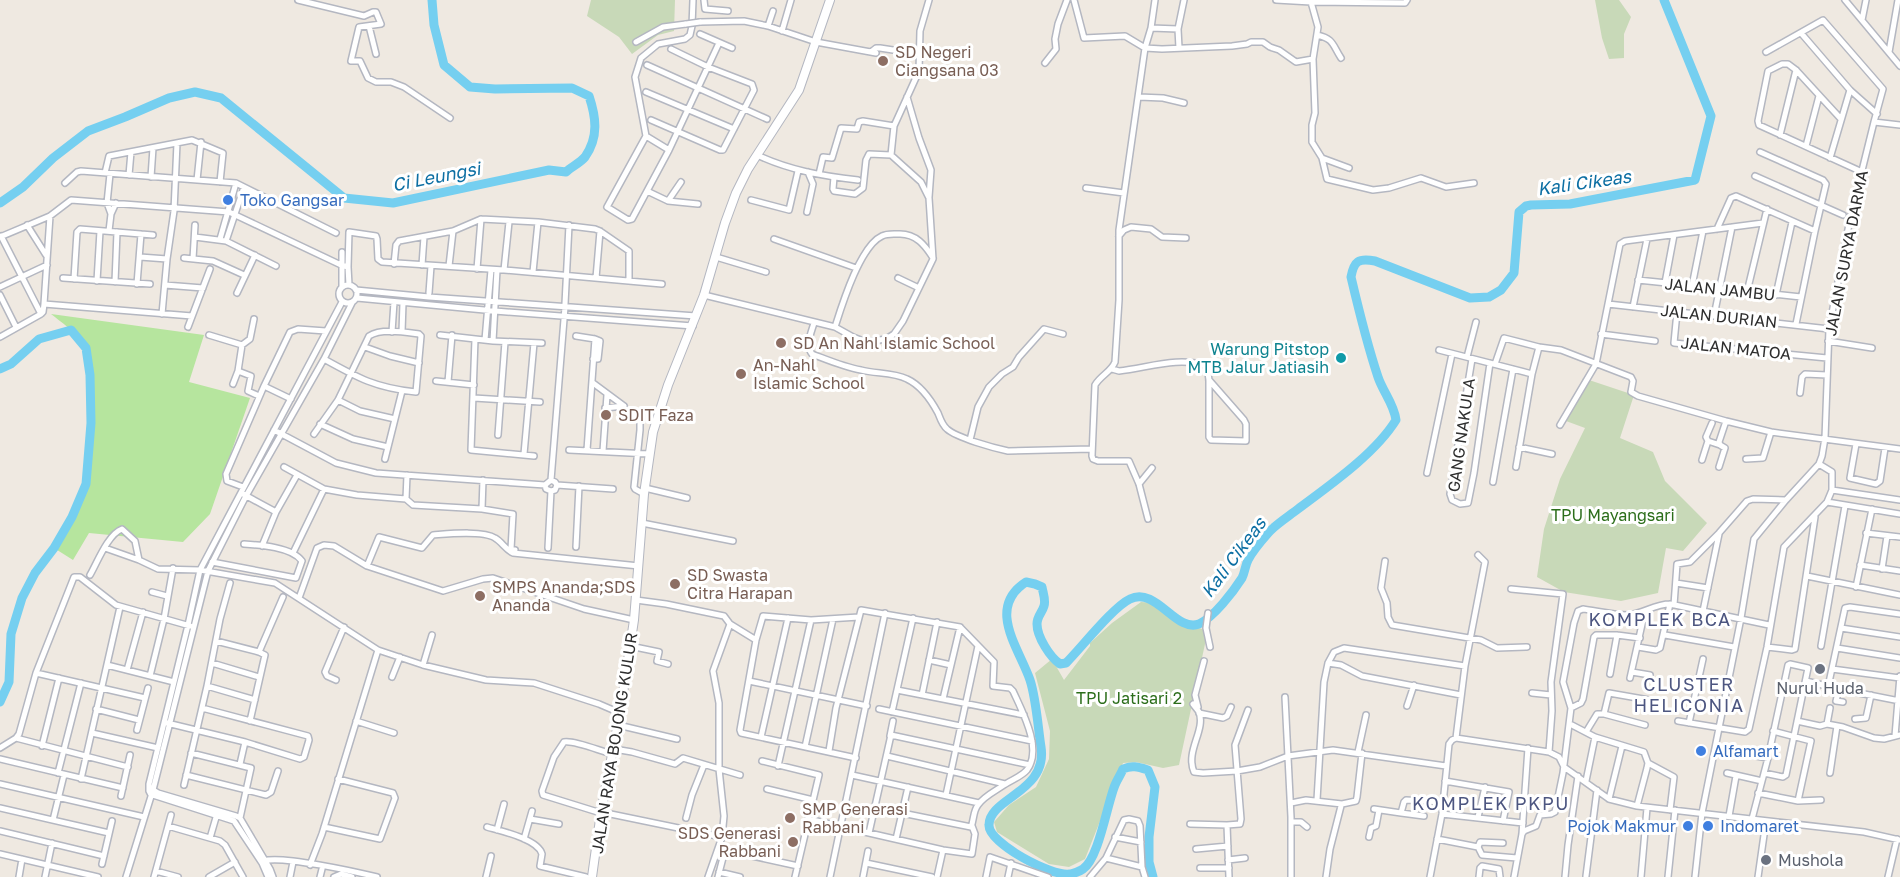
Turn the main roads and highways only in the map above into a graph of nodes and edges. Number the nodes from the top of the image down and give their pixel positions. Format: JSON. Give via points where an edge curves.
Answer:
{"nodes":[{"id":1,"x":830,"y":0,"type":"edge"},
{"id":2,"x":592,"y":877,"type":"edge"}],
"edges":[{"from":1,"to":2,"type":"main road","name":"JALAN RAYA BOJONG KULUR","via":[[799,90],[736,193],[704,295],[653,432],[644,491],[634,620]]}]}
